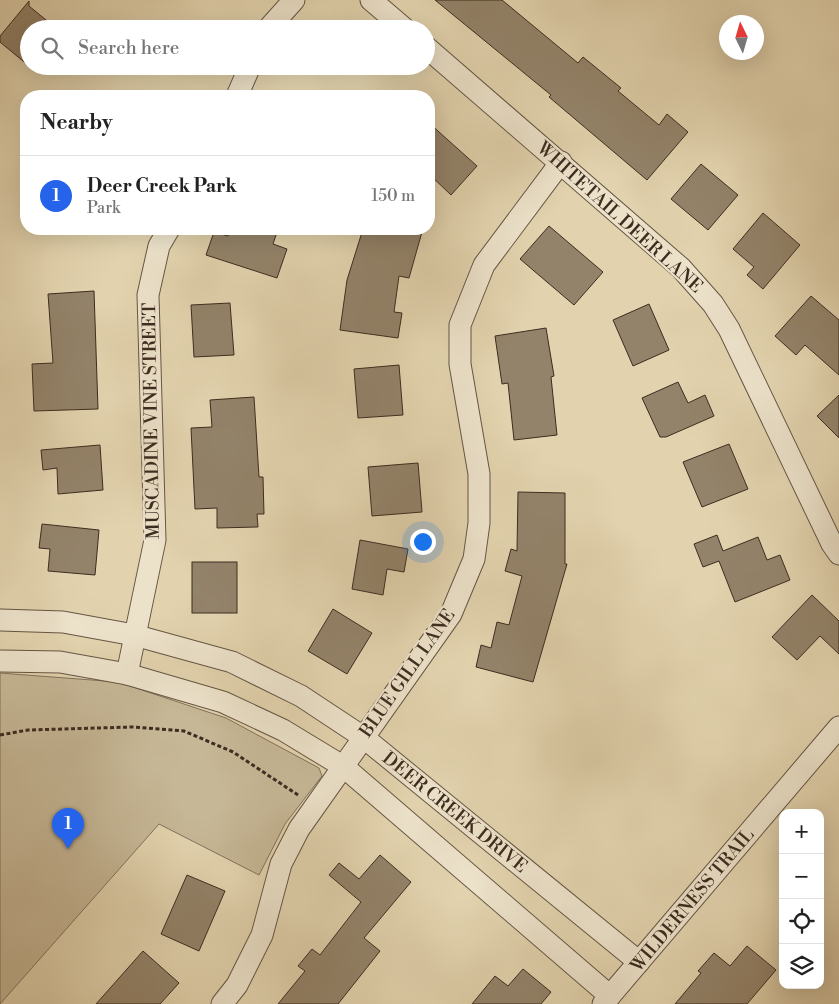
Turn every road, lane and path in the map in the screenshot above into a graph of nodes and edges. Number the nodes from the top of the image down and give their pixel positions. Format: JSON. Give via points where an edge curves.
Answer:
{"nodes":[{"id":1,"x":294,"y":0,"type":"edge"},
{"id":2,"x":372,"y":0,"type":"edge"},
{"id":3,"x":276,"y":20,"type":"edge"},
{"id":4,"x":395,"y":20,"type":"edge"},
{"id":5,"x":435,"y":55,"type":"edge"},
{"id":6,"x":246,"y":75,"type":"edge"},
{"id":7,"x":240,"y":90,"type":"edge"},
{"id":8,"x":561,"y":162,"type":"junction"},
{"id":9,"x":165,"y":235,"type":"edge"},
{"id":10,"x":839,"y":554,"type":"edge"},
{"id":11,"x":0,"y":620,"type":"edge"},
{"id":12,"x":134,"y":635,"type":"junction"},
{"id":13,"x":0,"y":661,"type":"edge"},
{"id":14,"x":127,"y":674,"type":"junction"},
{"id":15,"x":839,"y":727,"type":"edge"},
{"id":16,"x":0,"y":735,"type":"edge"},
{"id":17,"x":363,"y":737,"type":"junction"},
{"id":18,"x":344,"y":767,"type":"junction"},
{"id":19,"x":305,"y":788,"type":"dead end"},
{"id":20,"x":639,"y":962,"type":"junction"},
{"id":21,"x":606,"y":1000,"type":"edge"},
{"id":22,"x":222,"y":1004,"type":"edge"}],
"edges":[{"from":1,"to":3,"type":"street"},
{"from":2,"to":4,"type":"street"},
{"from":5,"to":8,"type":"street","name":"WHITETAIL DEER LANE"},
{"from":6,"to":7,"type":"street"},
{"from":8,"to":10,"type":"street","name":"WHITETAIL DEER LANE","via":[[681,268],[713,304],[729,329]]},
{"from":8,"to":17,"type":"street","name":"BLUE GILL LANE","via":[[484,265],[460,325],[460,364],[479,474],[479,524],[474,559],[451,614]]},
{"from":9,"to":12,"type":"street","name":"MUSCADINE VINE STREET","via":[[159,246],[148,295],[155,540]]},
{"from":11,"to":12,"type":"street","name":"DEER CREEK DRIVE","via":[[63,622]]},
{"from":12,"to":14,"type":"street","name":"MUSCADINE VINE STREET"},
{"from":12,"to":17,"type":"street","name":"DEER CREEK DRIVE","via":[[232,662],[301,696]]},
{"from":13,"to":14,"type":"street","name":"DEER CREEK DRIVE","via":[[60,662]]},
{"from":14,"to":18,"type":"street","name":"DEER CREEK DRIVE","via":[[224,702],[283,730]]},
{"from":15,"to":20,"type":"street","name":"WILDERNESS TRAIL"},
{"from":16,"to":19,"type":"path","via":[[28,730],[132,727],[184,731],[233,752],[300,796]]},
{"from":17,"to":18,"type":"street","name":"BLUE GILL LANE"},
{"from":17,"to":20,"type":"street","name":"DEER CREEK DRIVE"},
{"from":18,"to":21,"type":"street","name":"DEER CREEK DRIVE"},
{"from":18,"to":22,"type":"street","name":"BLUE GILL LANE","via":[[299,829],[281,864],[262,935],[237,985]]},
{"from":20,"to":21,"type":"street","name":"WILDERNESS TRAIL"}]}
